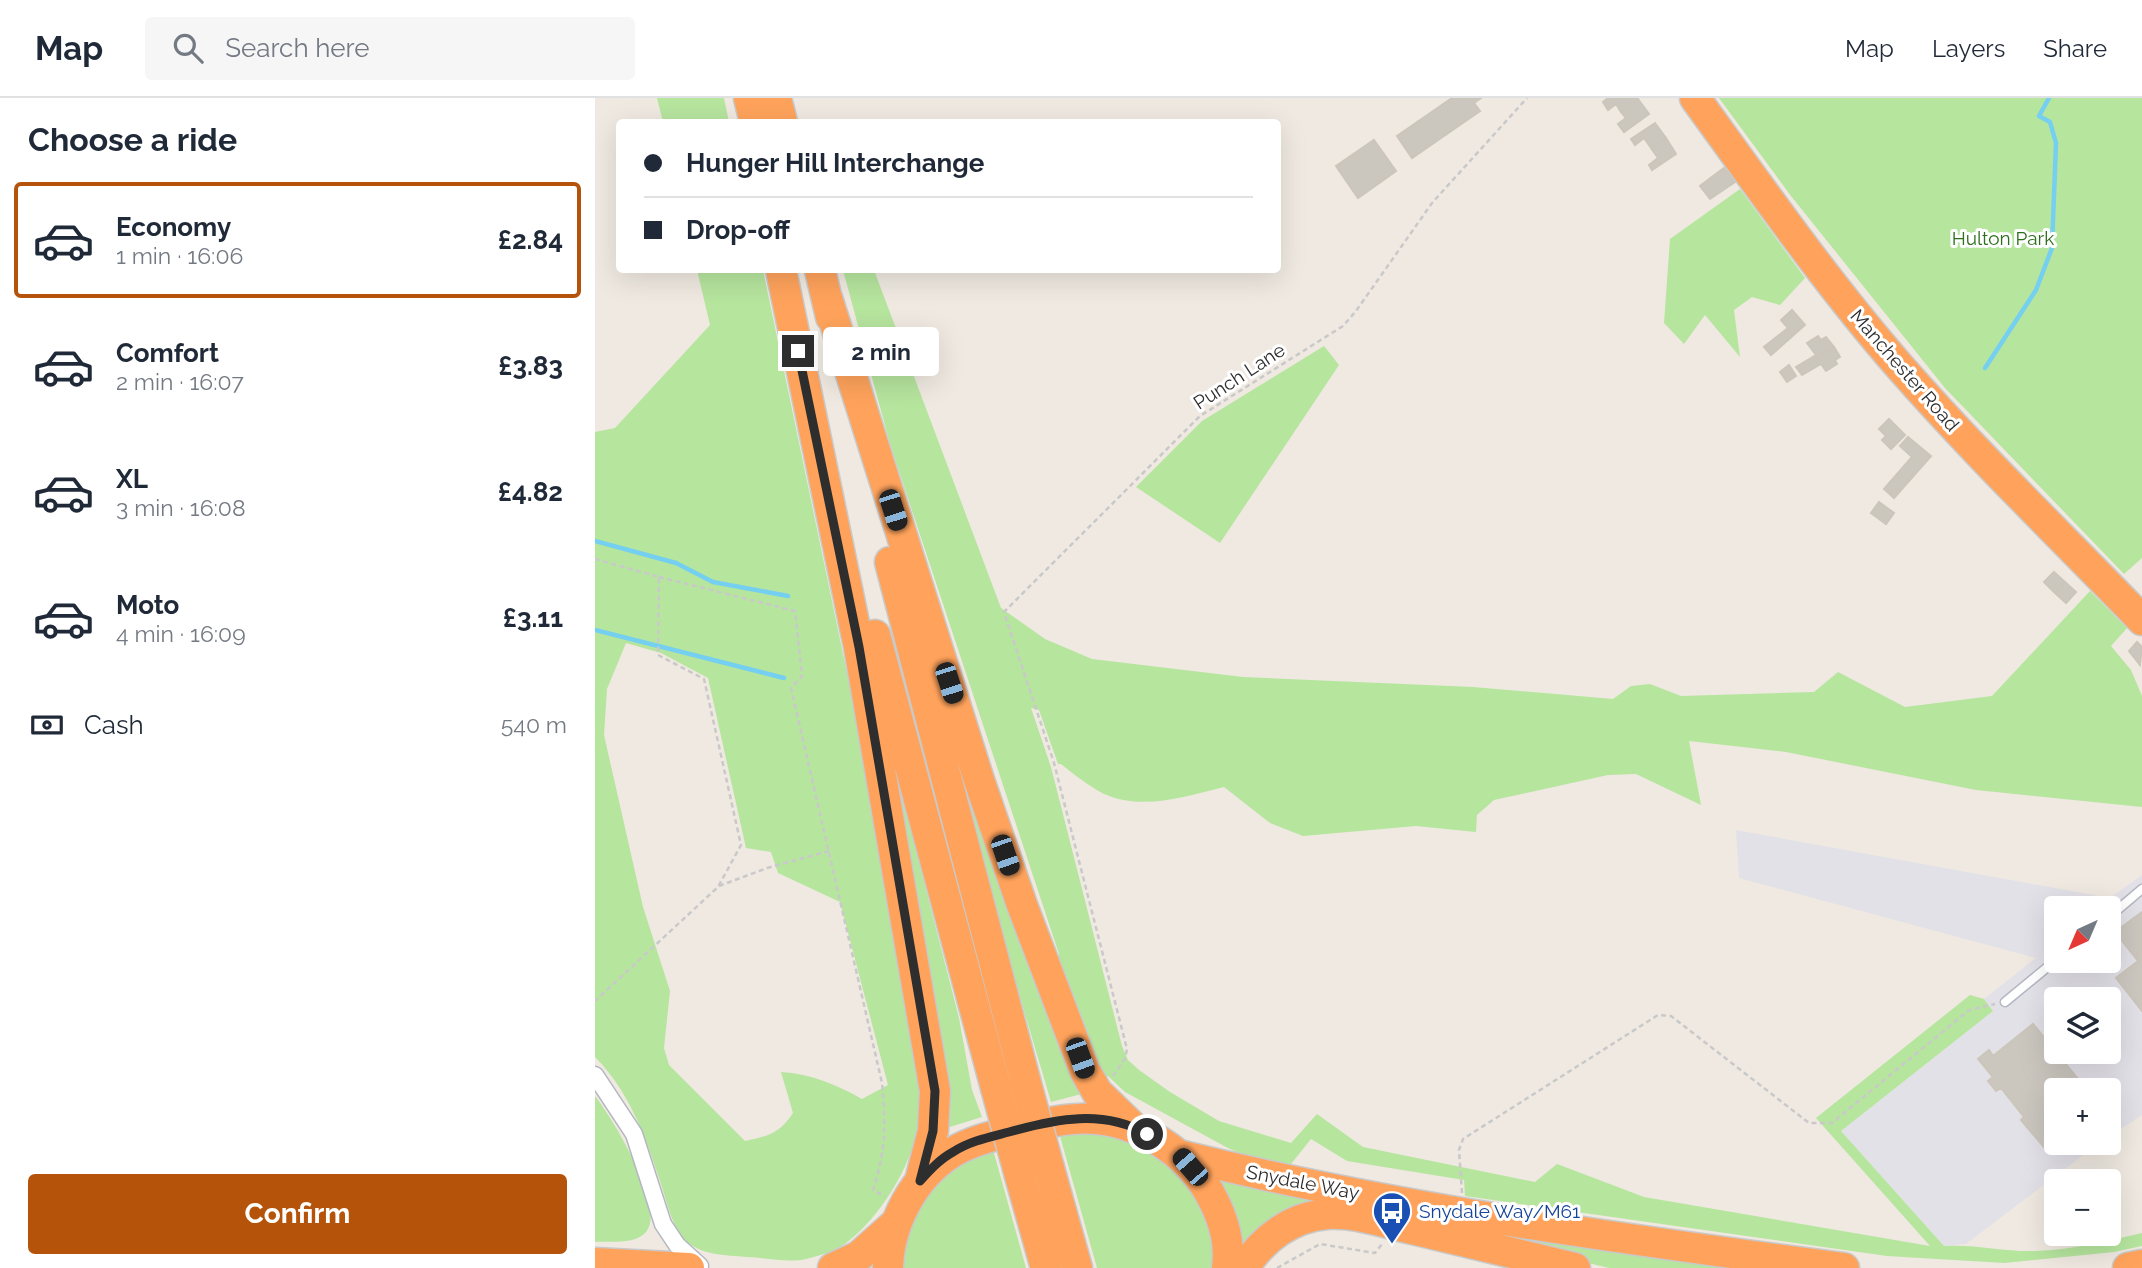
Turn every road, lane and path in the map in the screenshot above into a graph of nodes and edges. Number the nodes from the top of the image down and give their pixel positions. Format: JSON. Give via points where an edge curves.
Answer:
{"nodes":[{"id":1,"x":748,"y":98,"type":"edge"},
{"id":2,"x":776,"y":98,"type":"edge"},
{"id":3,"x":1527,"y":98,"type":"edge"},
{"id":4,"x":1695,"y":98,"type":"edge"},
{"id":5,"x":752,"y":119,"type":"edge"},
{"id":6,"x":781,"y":119,"type":"edge"},
{"id":7,"x":782,"y":273,"type":"edge"},
{"id":8,"x":790,"y":273,"type":"edge"},
{"id":9,"x":823,"y":284,"type":"edge"},
{"id":10,"x":595,"y":559,"type":"edge"},
{"id":11,"x":659,"y":577,"type":"junction"},
{"id":12,"x":2142,"y":620,"type":"edge"},
{"id":13,"x":829,"y":851,"type":"junction"},
{"id":14,"x":717,"y":887,"type":"junction"},
{"id":15,"x":2142,"y":890,"type":"edge"},
{"id":16,"x":2121,"y":907,"type":"edge"},
{"id":17,"x":2044,"y":970,"type":"edge"},
{"id":18,"x":595,"y":1001,"type":"edge"},
{"id":19,"x":2005,"y":1002,"type":"joint"},
{"id":20,"x":1079,"y":1054,"type":"junction"},
{"id":21,"x":595,"y":1075,"type":"edge"},
{"id":22,"x":1109,"y":1081,"type":"dead end"},
{"id":23,"x":1131,"y":1125,"type":"junction"},
{"id":24,"x":1179,"y":1154,"type":"junction"},
{"id":25,"x":1248,"y":1172,"type":"junction"},
{"id":26,"x":920,"y":1181,"type":"junction"},
{"id":27,"x":1462,"y":1199,"type":"dead end"},
{"id":28,"x":891,"y":1211,"type":"junction"},
{"id":29,"x":663,"y":1224,"type":"junction"},
{"id":30,"x":1386,"y":1241,"type":"dead end"},
{"id":31,"x":595,"y":1263,"type":"edge"},
{"id":32,"x":2142,"y":1265,"type":"edge"},
{"id":33,"x":671,"y":1267,"type":"edge"},
{"id":34,"x":703,"y":1268,"type":"edge"},
{"id":35,"x":833,"y":1268,"type":"edge"},
{"id":36,"x":888,"y":1268,"type":"edge"},
{"id":37,"x":1045,"y":1268,"type":"edge"},
{"id":38,"x":1077,"y":1268,"type":"edge"},
{"id":39,"x":1227,"y":1268,"type":"edge"},
{"id":40,"x":1244,"y":1268,"type":"edge"},
{"id":41,"x":1277,"y":1268,"type":"edge"},
{"id":42,"x":1575,"y":1268,"type":"edge"},
{"id":43,"x":1844,"y":1268,"type":"edge"},
{"id":44,"x":2128,"y":1268,"type":"edge"}],
"edges":[{"from":1,"to":5,"type":"highway"},
{"from":2,"to":6,"type":"highway"},
{"from":3,"to":22,"type":"path","name":"Punch Lane","via":[[1432,203],[1343,326],[1200,416],[1004,612],[1054,763],[1128,1049]]},
{"from":4,"to":12,"type":"highway","name":"Manchester Road","via":[[1898,365]]},
{"from":7,"to":26,"type":"highway","via":[[859,647],[935,1091],[934,1127]]},
{"from":8,"to":37,"type":"highway","bridge":true,"via":[[883,668]]},
{"from":9,"to":20,"type":"highway","via":[[979,780]]},
{"from":9,"to":38,"type":"highway","bridge":true,"via":[[891,565]]},
{"from":10,"to":11,"type":"path"},
{"from":11,"to":13,"type":"path","via":[[795,611],[802,676],[791,688]]},
{"from":11,"to":14,"type":"path","via":[[658,655],[704,680],[741,845]]},
{"from":13,"to":14,"type":"path"},
{"from":13,"to":28,"type":"path","via":[[883,1083],[885,1138],[873,1190]]},
{"from":14,"to":18,"type":"path"},
{"from":15,"to":16,"type":"lane"},
{"from":17,"to":19,"type":"lane"},
{"from":19,"to":27,"type":"path","via":[[1969,1010],[1832,1122],[1809,1123],[1671,1016],[1658,1015],[1463,1139],[1459,1150]]},
{"from":20,"to":23,"type":"highway","via":[[1097,1092]]},
{"from":20,"to":25,"type":"highway","via":[[1123,1105]]},
{"from":21,"to":29,"type":"street","via":[[634,1134]]},
{"from":23,"to":24,"type":"highway"},
{"from":23,"to":26,"type":"highway","via":[[1076,1118],[976,1140],[953,1152]]},
{"from":24,"to":25,"type":"highway","name":"Snydale Way"},
{"from":24,"to":39,"type":"highway","via":[[1217,1205],[1226,1232]]},
{"from":25,"to":43,"type":"highway","name":"Snydale Way","via":[[1556,1227]]},
{"from":26,"to":28,"type":"highway"},
{"from":28,"to":35,"type":"highway","via":[[859,1255]]},
{"from":28,"to":36,"type":"highway"},
{"from":29,"to":33,"type":"street"},
{"from":29,"to":34,"type":"street"},
{"from":30,"to":41,"type":"path","via":[[1375,1253],[1320,1244]]},
{"from":31,"to":33,"type":"highway"},
{"from":32,"to":44,"type":"highway"},
{"from":40,"to":42,"type":"highway","name":"Snydale Way","via":[[1272,1236],[1294,1222],[1329,1214]]}]}
